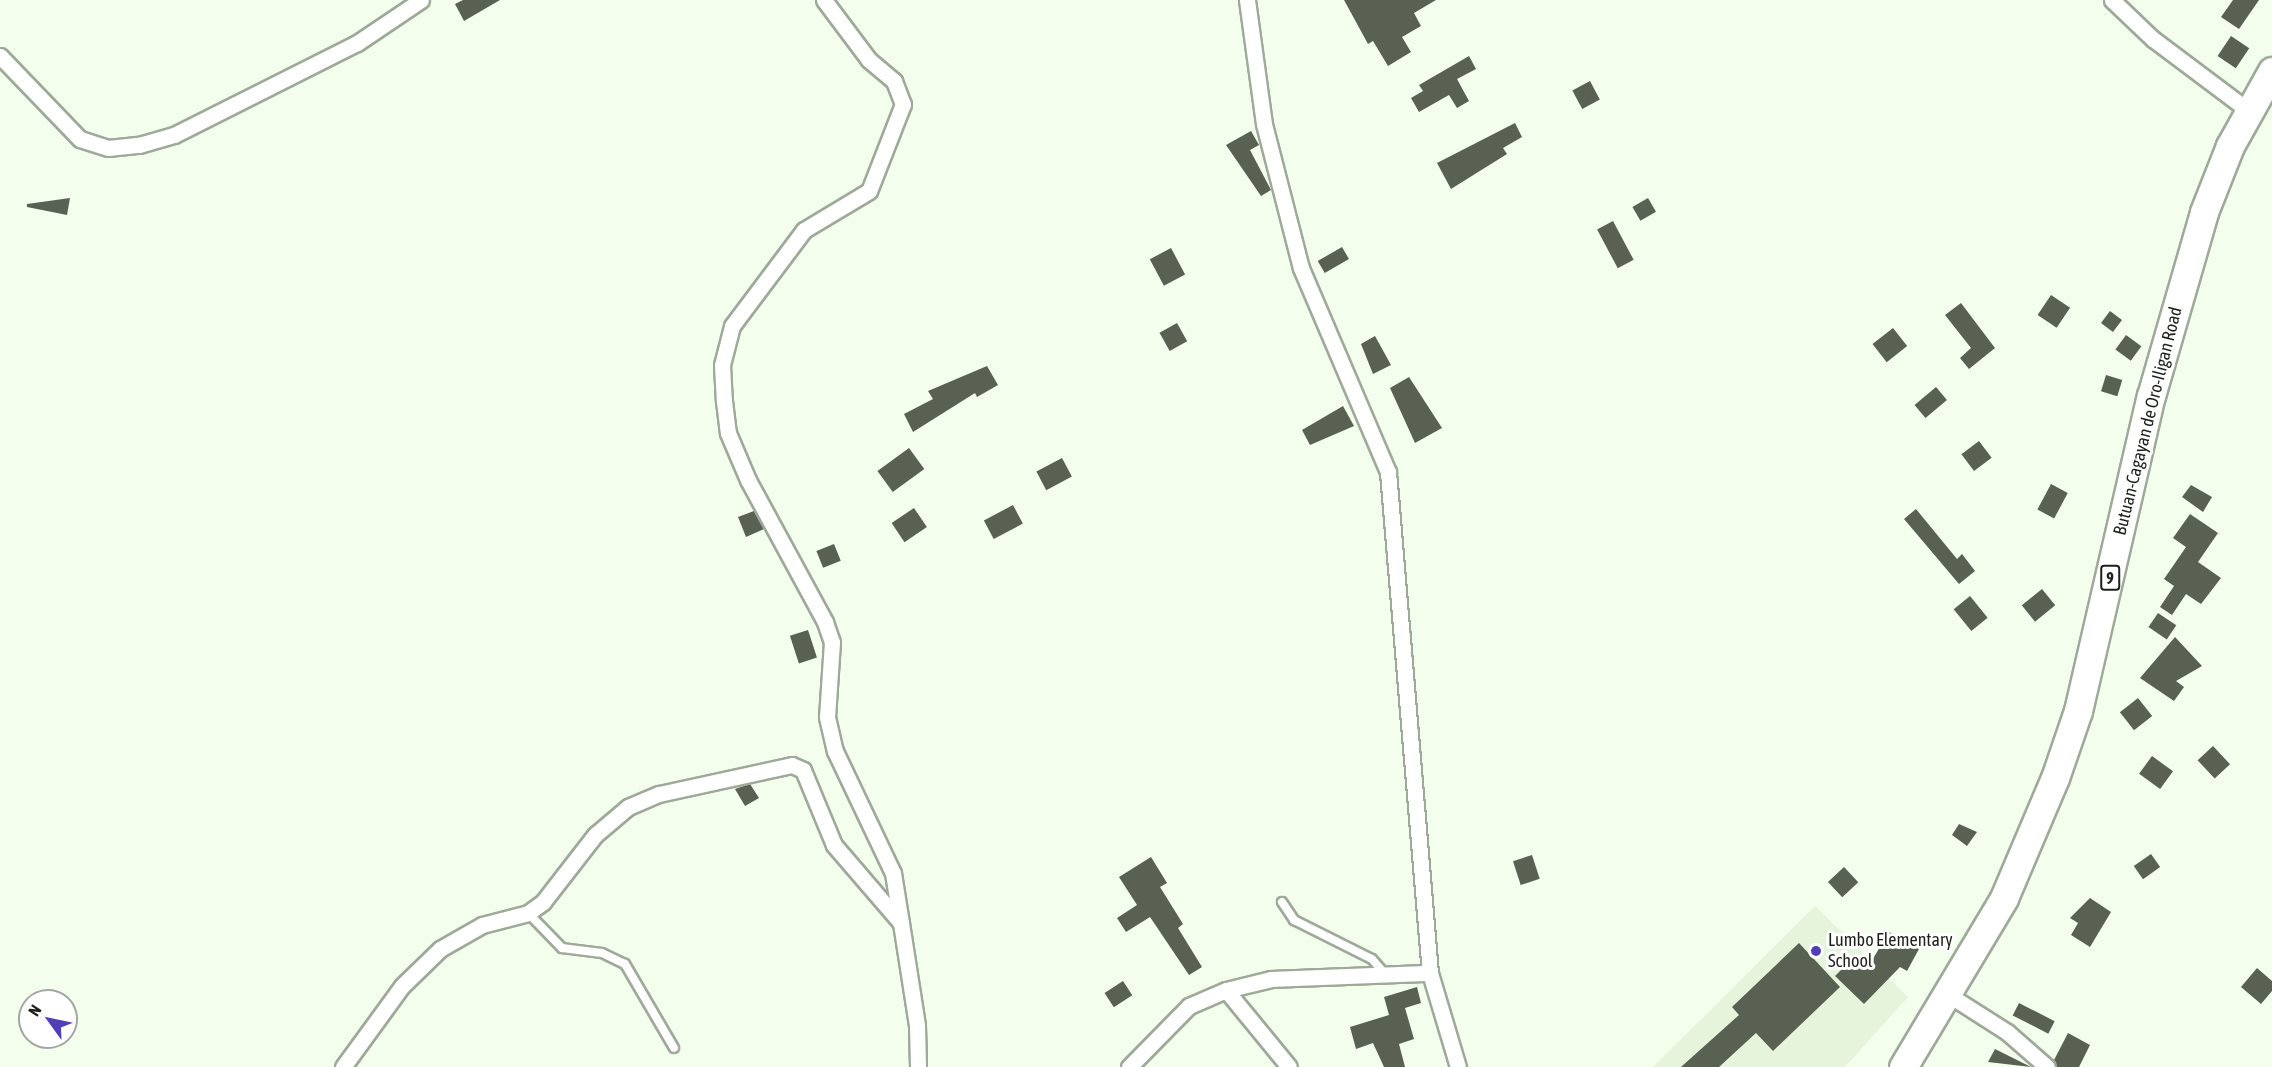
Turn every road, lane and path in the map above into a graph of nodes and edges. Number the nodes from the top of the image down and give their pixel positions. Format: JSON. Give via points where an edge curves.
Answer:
{"nodes":[{"id":1,"x":421,"y":0,"type":"edge"},
{"id":2,"x":824,"y":0,"type":"edge"},
{"id":3,"x":1247,"y":0,"type":"edge"},
{"id":4,"x":2112,"y":0,"type":"edge"},
{"id":5,"x":0,"y":56,"type":"edge"},
{"id":6,"x":2272,"y":71,"type":"edge"},
{"id":7,"x":2249,"y":111,"type":"junction"},
{"id":8,"x":1282,"y":903,"type":"dead end"},
{"id":9,"x":528,"y":913,"type":"junction"},
{"id":10,"x":902,"y":923,"type":"junction"},
{"id":11,"x":1430,"y":973,"type":"junction"},
{"id":12,"x":1386,"y":975,"type":"junction"},
{"id":13,"x":1226,"y":990,"type":"junction"},
{"id":14,"x":1950,"y":995,"type":"junction"},
{"id":15,"x":674,"y":1048,"type":"dead end"},
{"id":16,"x":344,"y":1067,"type":"edge"},
{"id":17,"x":918,"y":1067,"type":"edge"},
{"id":18,"x":1129,"y":1067,"type":"edge"},
{"id":19,"x":1289,"y":1067,"type":"edge"},
{"id":20,"x":1458,"y":1067,"type":"edge"},
{"id":21,"x":1903,"y":1067,"type":"edge"},
{"id":22,"x":2047,"y":1067,"type":"edge"}],
"edges":[{"from":1,"to":5,"type":"street","via":[[357,43],[174,135],[139,145],[108,148],[80,139]]},
{"from":2,"to":10,"type":"street","via":[[869,60],[894,81],[903,104],[869,191],[804,230],[732,326],[722,365],[724,401],[728,433],[748,480],[832,642],[826,717],[834,751],[893,873]]},
{"from":3,"to":11,"type":"street","via":[[1264,124],[1301,268],[1388,472]]},
{"from":4,"to":7,"type":"street","via":[[2153,39]]},
{"from":6,"to":7,"type":"highway","name":"Butuan-Cagayan de Oro-Iligan Road","number":"9"},
{"from":7,"to":14,"type":"highway","name":"Butuan-Cagayan de Oro-Iligan Road","number":"9","via":[[2204,212],[2151,396],[2078,711],[2031,840]]},
{"from":8,"to":12,"type":"lane","via":[[1294,920],[1371,959]]},
{"from":9,"to":10,"type":"street","via":[[556,890],[595,835],[628,807],[658,794],[792,765],[803,770],[845,861]]},
{"from":9,"to":15,"type":"lane","via":[[562,948],[602,953],[625,964]]},
{"from":9,"to":16,"type":"street","via":[[482,925],[440,949],[402,987]]},
{"from":10,"to":17,"type":"street","via":[[918,1024]]},
{"from":11,"to":12,"type":"street"},
{"from":11,"to":20,"type":"street"},
{"from":12,"to":13,"type":"street","via":[[1271,979]]},
{"from":13,"to":18,"type":"street","via":[[1189,1006]]},
{"from":13,"to":19,"type":"street"},
{"from":14,"to":21,"type":"highway","name":"Butuan-Cagayan de Oro-Iligan Road","number":"9"},
{"from":14,"to":22,"type":"street"}]}
